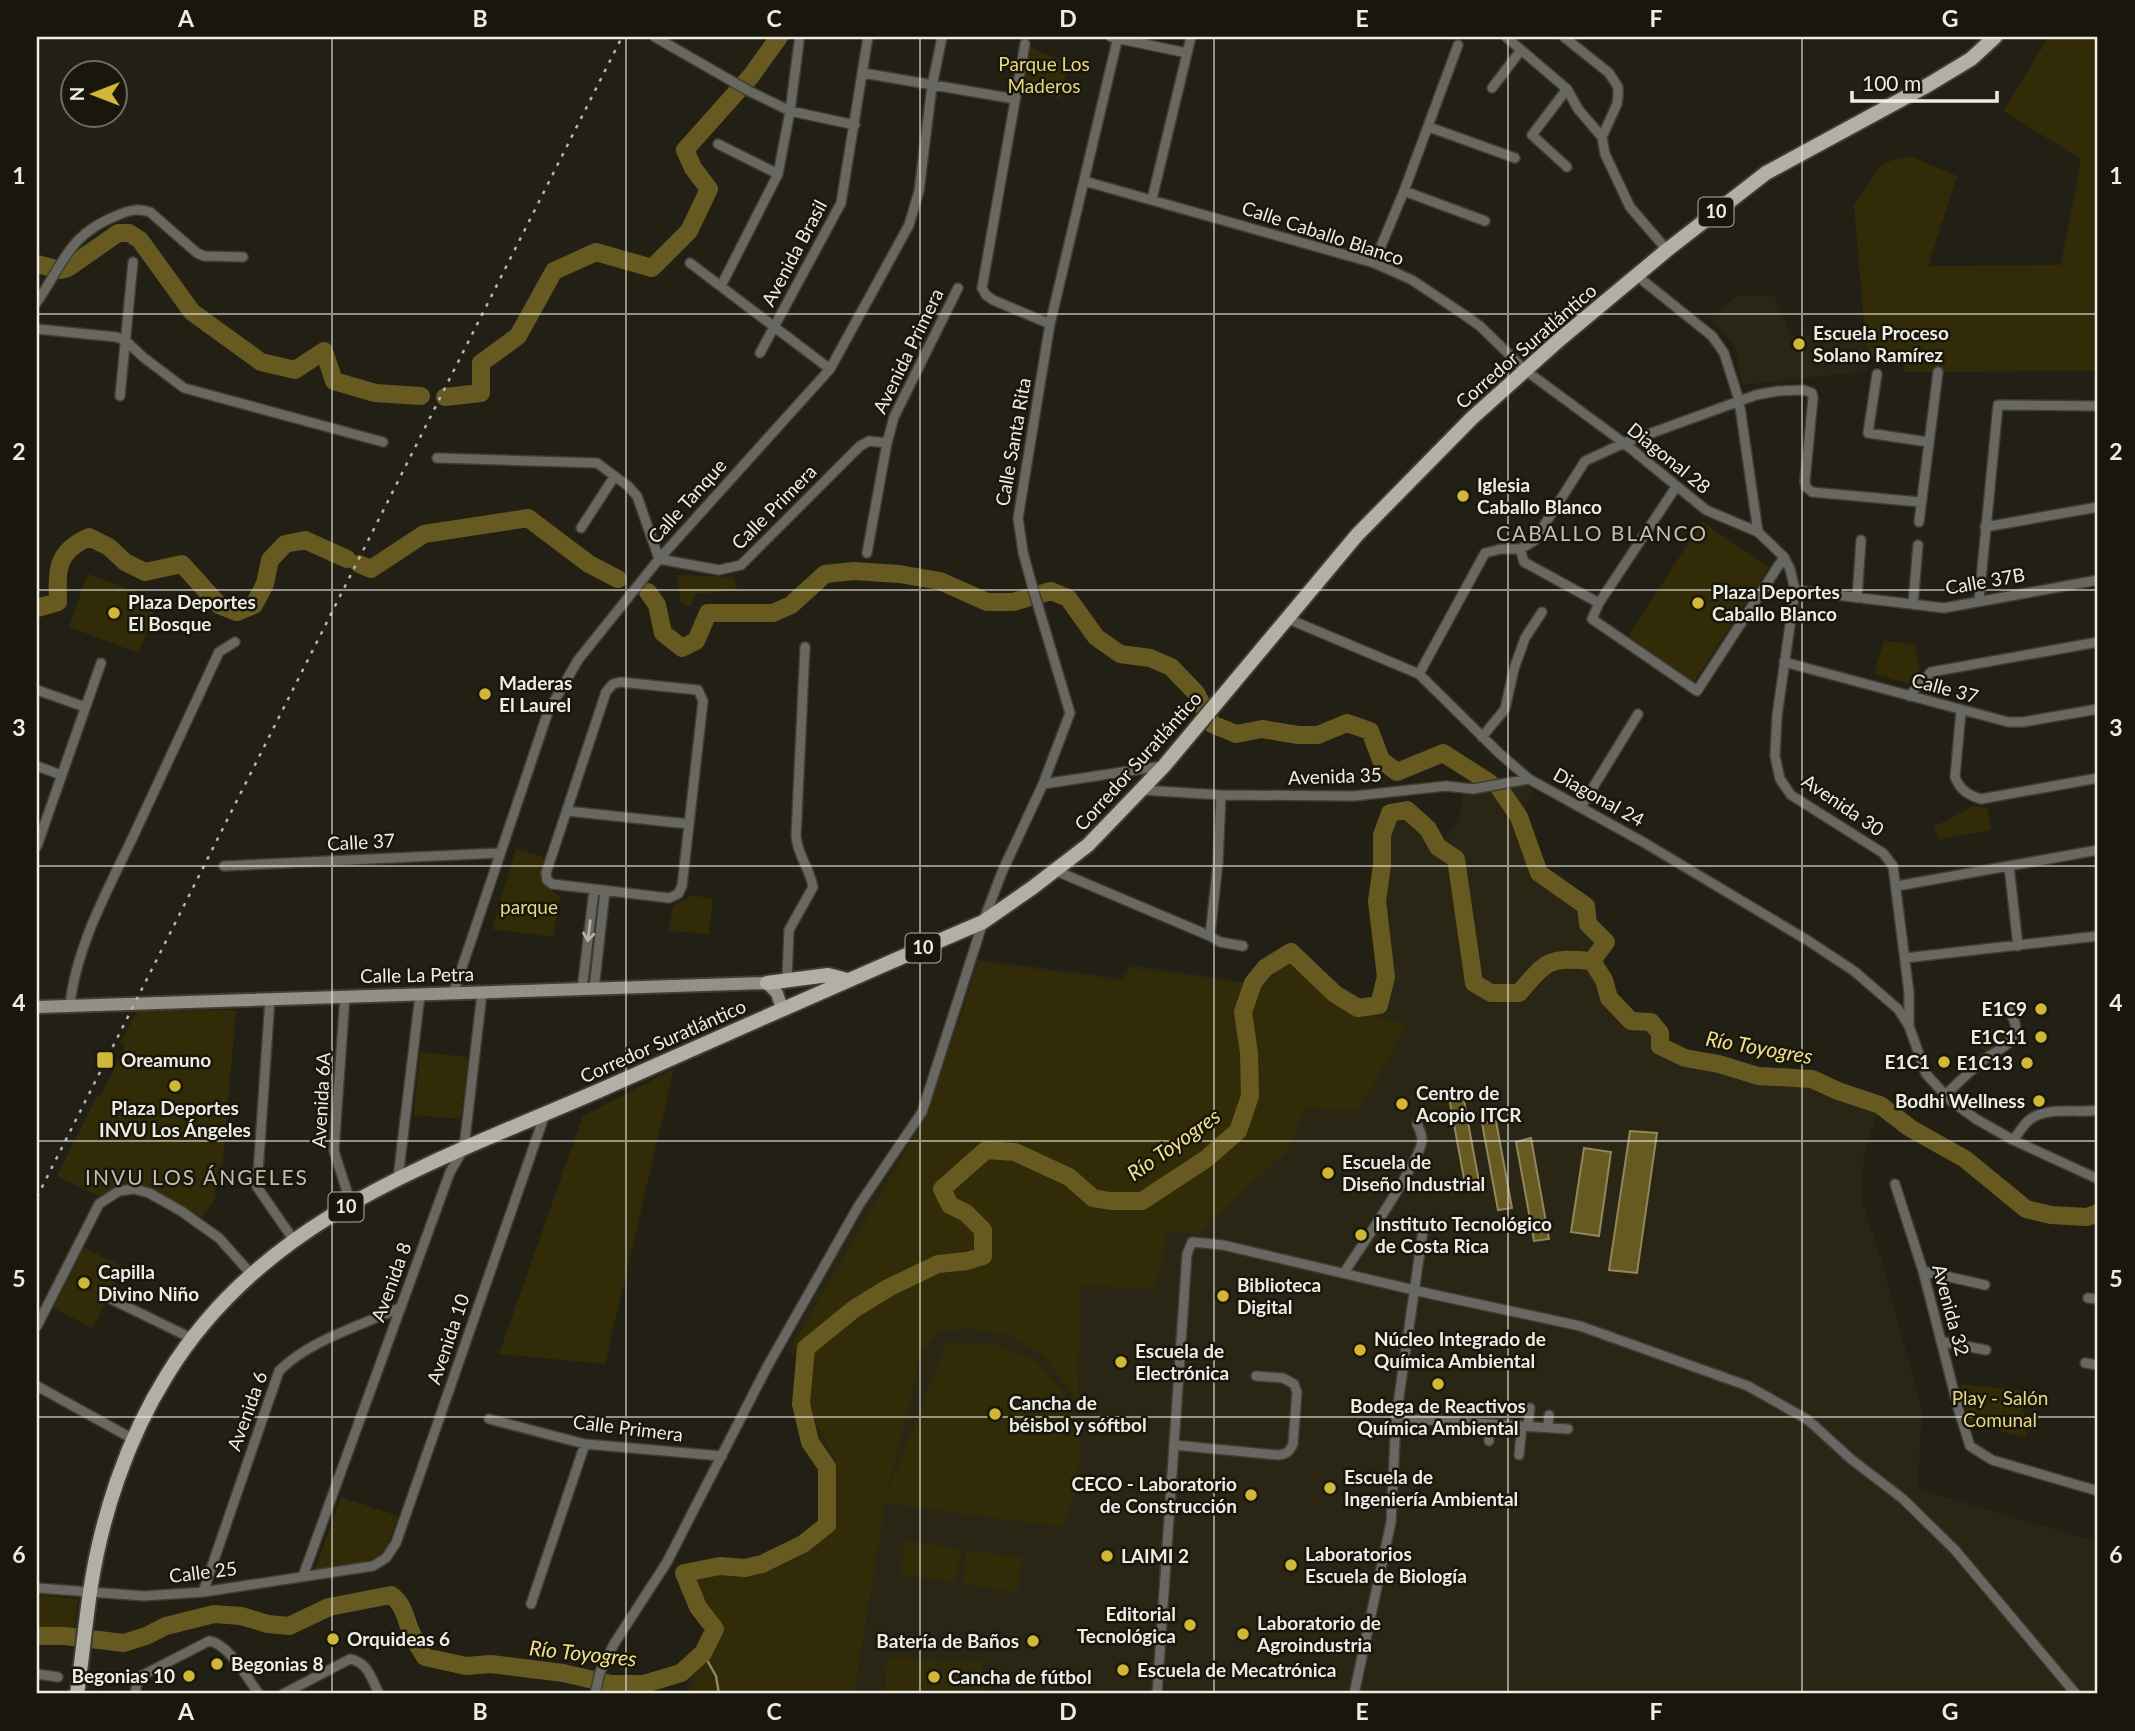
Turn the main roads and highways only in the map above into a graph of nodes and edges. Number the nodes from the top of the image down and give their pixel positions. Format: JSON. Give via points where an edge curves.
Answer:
{"nodes":[{"id":1,"x":1995,"y":37,"type":"edge"},
{"id":2,"x":848,"y":980,"type":"junction"},
{"id":3,"x":767,"y":983,"type":"road end"},
{"id":4,"x":77,"y":1694,"type":"edge"}],
"edges":[{"from":1,"to":2,"type":"main road","name":"Corredor Suratlántico","number":"10","via":[[1971,59],[1928,85],[1766,173],[1525,370],[1427,461],[1357,535],[1164,766],[1088,845],[983,922]]},
{"from":2,"to":3,"type":"main road","via":[[828,975]]},
{"from":2,"to":4,"type":"main road","name":"Corredor Suratlántico","number":"10","via":[[398,1178],[293,1239],[222,1301],[165,1377],[133,1439],[104,1524]]}]}
